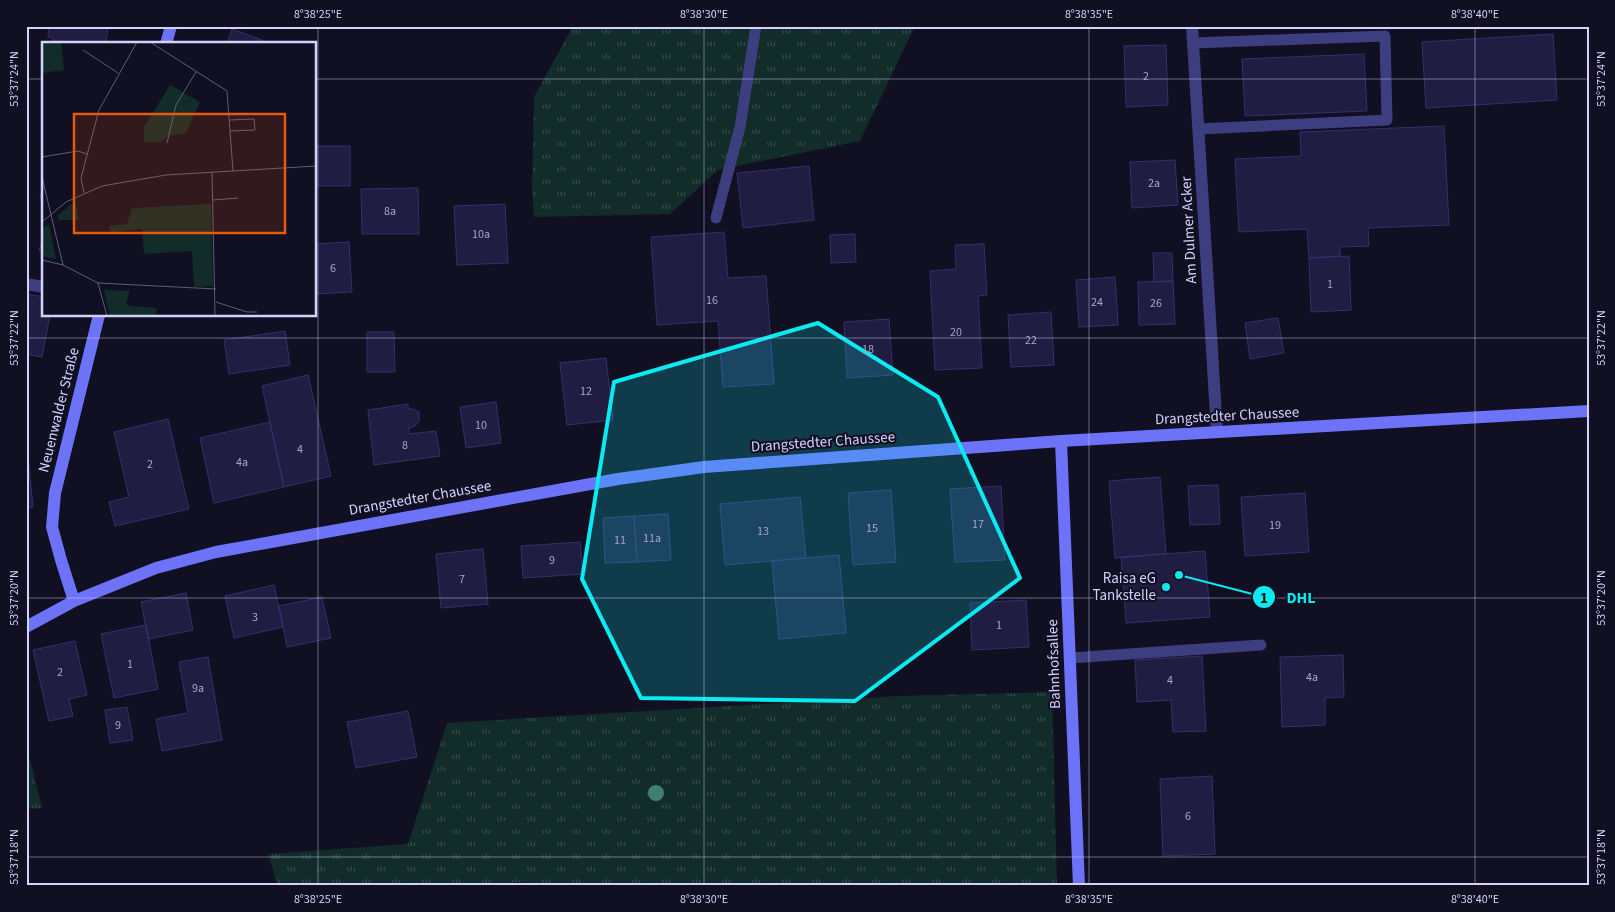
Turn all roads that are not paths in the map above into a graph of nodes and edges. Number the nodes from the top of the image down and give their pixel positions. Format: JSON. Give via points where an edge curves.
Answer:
{"nodes":[{"id":1,"x":171,"y":26,"type":"edge"},
{"id":2,"x":756,"y":26,"type":"edge"},
{"id":3,"x":1192,"y":26,"type":"edge"},
{"id":4,"x":167,"y":42,"type":"edge"},
{"id":5,"x":1193,"y":43,"type":"junction"},
{"id":6,"x":1199,"y":129,"type":"junction"},
{"id":7,"x":716,"y":218,"type":"dead end"},
{"id":8,"x":26,"y":284,"type":"edge"},
{"id":9,"x":42,"y":287,"type":"edge"},
{"id":10,"x":99,"y":316,"type":"edge"},
{"id":11,"x":1589,"y":411,"type":"edge"},
{"id":12,"x":1217,"y":432,"type":"junction"},
{"id":13,"x":1061,"y":441,"type":"junction"},
{"id":14,"x":74,"y":601,"type":"junction"},
{"id":15,"x":26,"y":627,"type":"edge"},
{"id":16,"x":1261,"y":645,"type":"dead end"},
{"id":17,"x":1070,"y":658,"type":"junction"},
{"id":18,"x":1080,"y":886,"type":"edge"}],
"edges":[{"from":1,"to":4,"type":"main road"},
{"from":2,"to":7,"type":"lane","via":[[740,127]]},
{"from":3,"to":5,"type":"street","name":"Am Dulmer Acker"},
{"from":5,"to":6,"type":"street","name":"Am Dulmer Acker"},
{"from":5,"to":6,"type":"lane","via":[[1384,36],[1387,120]]},
{"from":6,"to":12,"type":"street","name":"Am Dulmer Acker"},
{"from":8,"to":9,"type":"street"},
{"from":10,"to":14,"type":"main road","name":"Neuenwalder Straße","via":[[55,493],[52,527]]},
{"from":11,"to":12,"type":"main road","name":"Drangstedter Chaussee"},
{"from":12,"to":13,"type":"main road","name":"Drangstedter Chaussee"},
{"from":13,"to":14,"type":"main road","name":"Drangstedter Chaussee","via":[[704,467],[618,479],[216,552],[156,568]]},
{"from":13,"to":17,"type":"main road","name":"Bahnhofsallee"},
{"from":14,"to":15,"type":"main road","name":"Drangstedter Chaussee"},
{"from":16,"to":17,"type":"lane"},
{"from":17,"to":18,"type":"main road","name":"Bahnhofsallee"}]}
